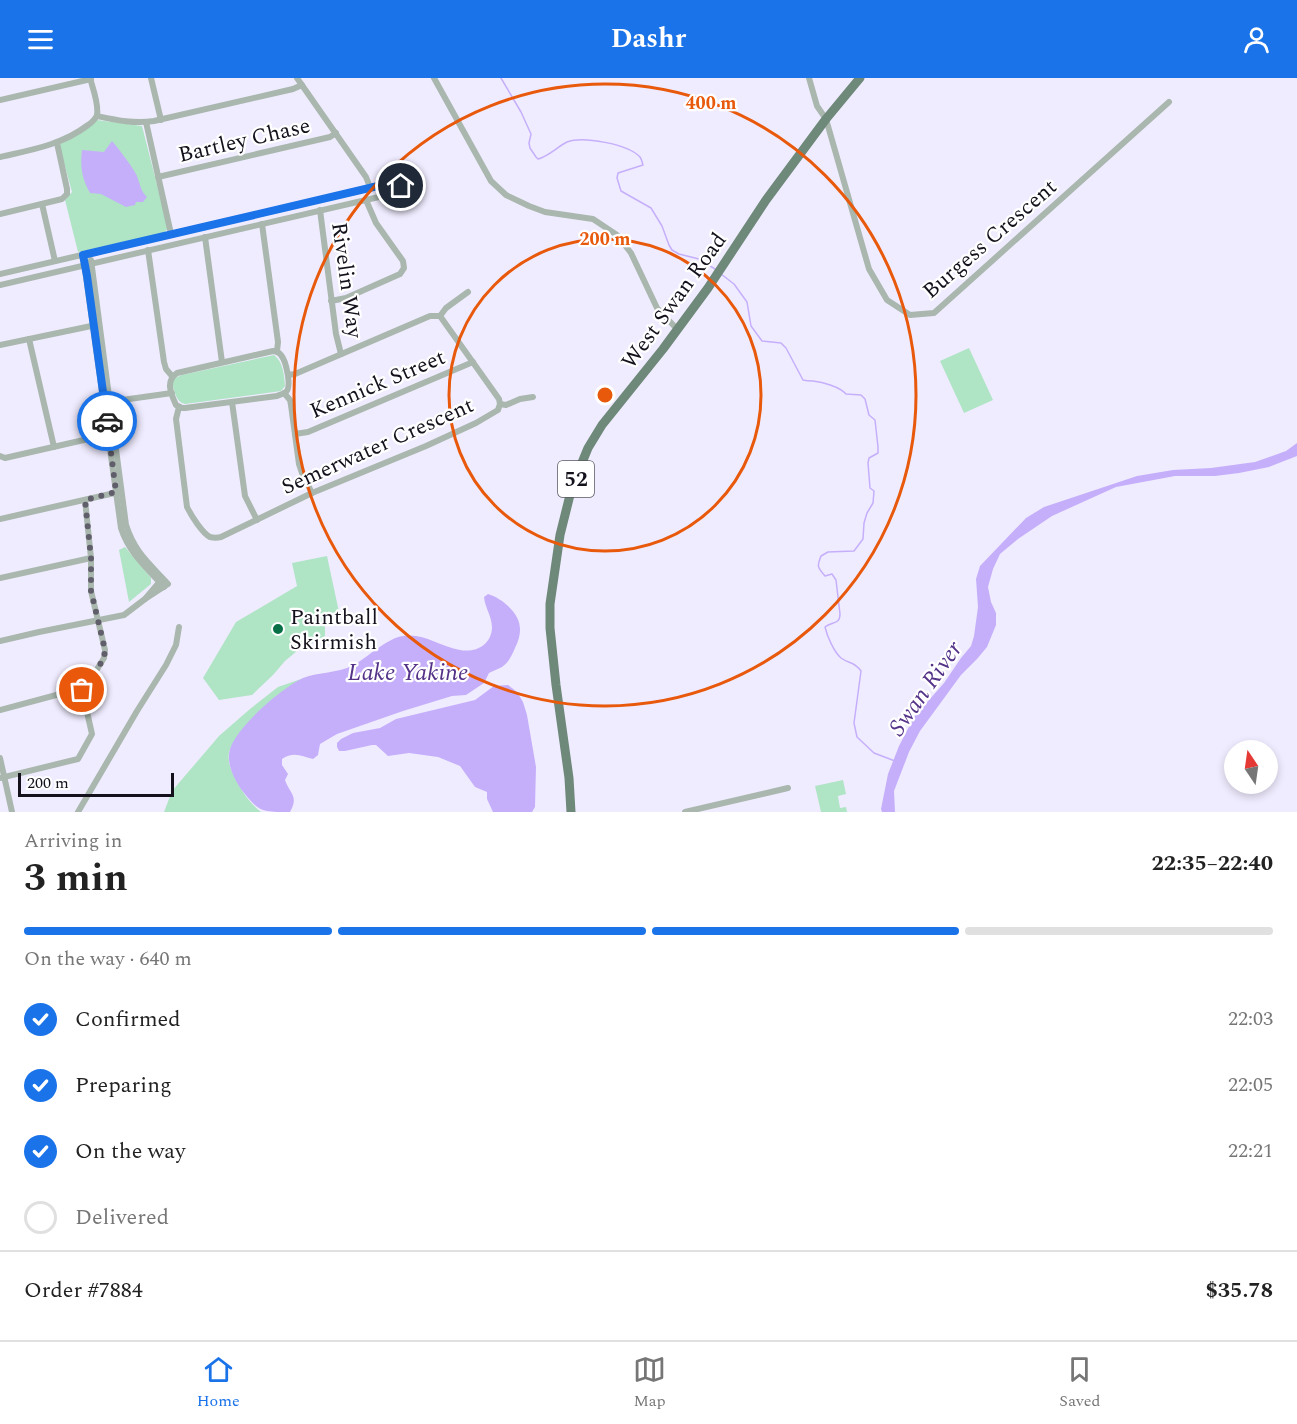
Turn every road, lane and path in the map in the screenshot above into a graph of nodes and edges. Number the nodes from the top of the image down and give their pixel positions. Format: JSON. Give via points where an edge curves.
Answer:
{"nodes":[{"id":1,"x":90,"y":78,"type":"edge"},
{"id":2,"x":151,"y":78,"type":"edge"},
{"id":3,"x":297,"y":78,"type":"edge"},
{"id":4,"x":434,"y":78,"type":"edge"},
{"id":5,"x":809,"y":78,"type":"edge"},
{"id":6,"x":860,"y":78,"type":"edge"},
{"id":7,"x":302,"y":85,"type":"junction"},
{"id":8,"x":0,"y":100,"type":"edge"},
{"id":9,"x":1169,"y":102,"type":"dead end"},
{"id":10,"x":96,"y":116,"type":"junction"},
{"id":11,"x":826,"y":119,"type":"junction"},
{"id":12,"x":161,"y":120,"type":"junction"},
{"id":13,"x":146,"y":122,"type":"junction"},
{"id":14,"x":336,"y":133,"type":"junction"},
{"id":15,"x":57,"y":143,"type":"junction"},
{"id":16,"x":0,"y":157,"type":"edge"},
{"id":17,"x":158,"y":177,"type":"junction"},
{"id":18,"x":370,"y":187,"type":"junction"},
{"id":19,"x":366,"y":200,"type":"junction"},
{"id":20,"x":42,"y":204,"type":"junction"},
{"id":21,"x":320,"y":210,"type":"junction"},
{"id":22,"x":0,"y":213,"type":"edge"},
{"id":23,"x":262,"y":224,"type":"junction"},
{"id":24,"x":171,"y":234,"type":"junction"},
{"id":25,"x":205,"y":237,"type":"junction"},
{"id":26,"x":148,"y":250,"type":"junction"},
{"id":27,"x":87,"y":254,"type":"junction"},
{"id":28,"x":55,"y":261,"type":"junction"},
{"id":29,"x":88,"y":264,"type":"junction"},
{"id":30,"x":0,"y":274,"type":"edge"},
{"id":31,"x":0,"y":285,"type":"edge"},
{"id":32,"x":468,"y":292,"type":"dead end"},
{"id":33,"x":331,"y":301,"type":"junction"},
{"id":34,"x":440,"y":316,"type":"junction"},
{"id":35,"x":97,"y":325,"type":"junction"},
{"id":36,"x":677,"y":329,"type":"junction"},
{"id":37,"x":29,"y":339,"type":"junction"},
{"id":38,"x":0,"y":345,"type":"edge"},
{"id":39,"x":277,"y":351,"type":"junction"},
{"id":40,"x":341,"y":354,"type":"junction"},
{"id":41,"x":222,"y":362,"type":"junction"},
{"id":42,"x":473,"y":362,"type":"junction"},
{"id":43,"x":288,"y":375,"type":"junction"},
{"id":44,"x":172,"y":376,"type":"junction"},
{"id":45,"x":171,"y":393,"type":"junction"},
{"id":46,"x":284,"y":393,"type":"junction"},
{"id":47,"x":533,"y":397,"type":"dead end"},
{"id":48,"x":107,"y":402,"type":"junction"},
{"id":49,"x":232,"y":402,"type":"junction"},
{"id":50,"x":500,"y":404,"type":"junction"},
{"id":51,"x":179,"y":407,"type":"junction"},
{"id":52,"x":111,"y":433,"type":"junction"},
{"id":53,"x":295,"y":434,"type":"junction"},
{"id":54,"x":54,"y":447,"type":"junction"},
{"id":55,"x":0,"y":456,"type":"edge"},
{"id":56,"x":119,"y":492,"type":"junction"},
{"id":57,"x":312,"y":493,"type":"junction"},
{"id":58,"x":85,"y":500,"type":"junction"},
{"id":59,"x":0,"y":519,"type":"edge"},
{"id":60,"x":257,"y":520,"type":"junction"},
{"id":61,"x":91,"y":558,"type":"junction"},
{"id":62,"x":0,"y":578,"type":"edge"},
{"id":63,"x":98,"y":620,"type":"junction"},
{"id":64,"x":179,"y":627,"type":"dead end"},
{"id":65,"x":0,"y":641,"type":"edge"},
{"id":66,"x":82,"y":690,"type":"junction"},
{"id":67,"x":0,"y":710,"type":"edge"},
{"id":68,"x":0,"y":758,"type":"edge"},
{"id":69,"x":2,"y":777,"type":"edge"},
{"id":70,"x":569,"y":778,"type":"junction"},
{"id":71,"x":788,"y":788,"type":"dead end"},
{"id":72,"x":12,"y":812,"type":"edge"},
{"id":73,"x":78,"y":812,"type":"edge"},
{"id":74,"x":571,"y":812,"type":"edge"},
{"id":75,"x":578,"y":812,"type":"edge"},
{"id":76,"x":685,"y":812,"type":"edge"}],
"edges":[{"from":1,"to":8,"type":"street"},
{"from":1,"to":10,"type":"street"},
{"from":2,"to":12,"type":"street"},
{"from":3,"to":7,"type":"street"},
{"from":4,"to":36,"type":"street","via":[[491,181],[506,195],[529,206],[593,219],[617,235],[631,253],[657,308]]},
{"from":5,"to":11,"type":"street","name":"Burgess Crescent","via":[[817,106]]},
{"from":6,"to":11,"type":"main road","name":"West Swan Road","number":"52"},
{"from":7,"to":12,"type":"street"},
{"from":7,"to":14,"type":"street"},
{"from":9,"to":11,"type":"street","name":"Burgess Crescent","via":[[934,313],[910,315],[887,300],[869,269]]},
{"from":10,"to":13,"type":"street"},
{"from":10,"to":15,"type":"street"},
{"from":11,"to":36,"type":"main road","name":"West Swan Road","number":"52"},
{"from":12,"to":13,"type":"street"},
{"from":13,"to":17,"type":"street"},
{"from":14,"to":17,"type":"street","name":"Bartley Chase"},
{"from":14,"to":18,"type":"street"},
{"from":15,"to":16,"type":"street"},
{"from":15,"to":20,"type":"street","via":[[67,194]]},
{"from":17,"to":24,"type":"street"},
{"from":18,"to":19,"type":"street","via":[[395,182],[401,186],[396,193]]},
{"from":18,"to":24,"type":"street"},
{"from":19,"to":21,"type":"street"},
{"from":19,"to":33,"type":"street","via":[[404,268],[400,274]]},
{"from":20,"to":22,"type":"street"},
{"from":20,"to":28,"type":"street"},
{"from":21,"to":23,"type":"street"},
{"from":21,"to":33,"type":"street","name":"Rivelin Way"},
{"from":23,"to":25,"type":"street"},
{"from":23,"to":39,"type":"street"},
{"from":24,"to":27,"type":"street"},
{"from":25,"to":26,"type":"street"},
{"from":25,"to":41,"type":"street"},
{"from":26,"to":29,"type":"street"},
{"from":26,"to":44,"type":"street","via":[[164,362]]},
{"from":27,"to":28,"type":"street"},
{"from":27,"to":29,"type":"street"},
{"from":28,"to":30,"type":"street"},
{"from":29,"to":31,"type":"street"},
{"from":29,"to":35,"type":"street"},
{"from":32,"to":34,"type":"street"},
{"from":33,"to":40,"type":"street","name":"Rivelin Way"},
{"from":34,"to":40,"type":"street","via":[[430,316]]},
{"from":34,"to":42,"type":"street","name":"Semerwater Crescent"},
{"from":35,"to":37,"type":"street"},
{"from":35,"to":48,"type":"street"},
{"from":36,"to":70,"type":"main road","name":"West Swan Road","number":"52","via":[[588,448],[560,535],[550,628]]},
{"from":37,"to":38,"type":"street"},
{"from":37,"to":54,"type":"street"},
{"from":39,"to":41,"type":"street"},
{"from":39,"to":43,"type":"street"},
{"from":40,"to":43,"type":"street"},
{"from":41,"to":44,"type":"street"},
{"from":42,"to":50,"type":"street","name":"Semerwater Crescent"},
{"from":42,"to":53,"type":"street","name":"Kennick Street","via":[[308,432]]},
{"from":43,"to":46,"type":"street","via":[[289,387]]},
{"from":44,"to":45,"type":"street"},
{"from":45,"to":48,"type":"street"},
{"from":45,"to":51,"type":"street"},
{"from":46,"to":49,"type":"street"},
{"from":46,"to":53,"type":"street","via":[[290,400]]},
{"from":47,"to":50,"type":"street"},
{"from":48,"to":52,"type":"street"},
{"from":49,"to":51,"type":"street"},
{"from":49,"to":60,"type":"street","via":[[245,496]]},
{"from":50,"to":57,"type":"street","name":"Semerwater Crescent","via":[[498,410],[476,423]]},
{"from":51,"to":60,"type":"street","name":"Semerwater Crescent","via":[[176,418],[191,516],[212,538]]},
{"from":52,"to":54,"type":"street"},
{"from":52,"to":56,"type":"street"},
{"from":53,"to":57,"type":"street","via":[[299,464]]},
{"from":54,"to":55,"type":"street"},
{"from":56,"to":58,"type":"street"},
{"from":56,"to":63,"type":"street","via":[[125,540],[164,583],[124,615]]},
{"from":57,"to":60,"type":"street","name":"Semerwater Crescent"},
{"from":58,"to":59,"type":"street"},
{"from":58,"to":61,"type":"street"},
{"from":61,"to":62,"type":"street"},
{"from":61,"to":63,"type":"street","via":[[91,591]]},
{"from":63,"to":65,"type":"street"},
{"from":63,"to":66,"type":"street","via":[[104,658]]},
{"from":64,"to":73,"type":"street","via":[[166,665]]},
{"from":66,"to":67,"type":"street"},
{"from":66,"to":69,"type":"street","via":[[92,734],[78,759]]},
{"from":68,"to":69,"type":"street"},
{"from":69,"to":72,"type":"street"},
{"from":70,"to":74,"type":"main road","name":"West Swan Road","number":"52"},
{"from":70,"to":75,"type":"main road","name":"West Swan Road","number":"52","via":[[574,783]]},
{"from":71,"to":76,"type":"street"}]}
